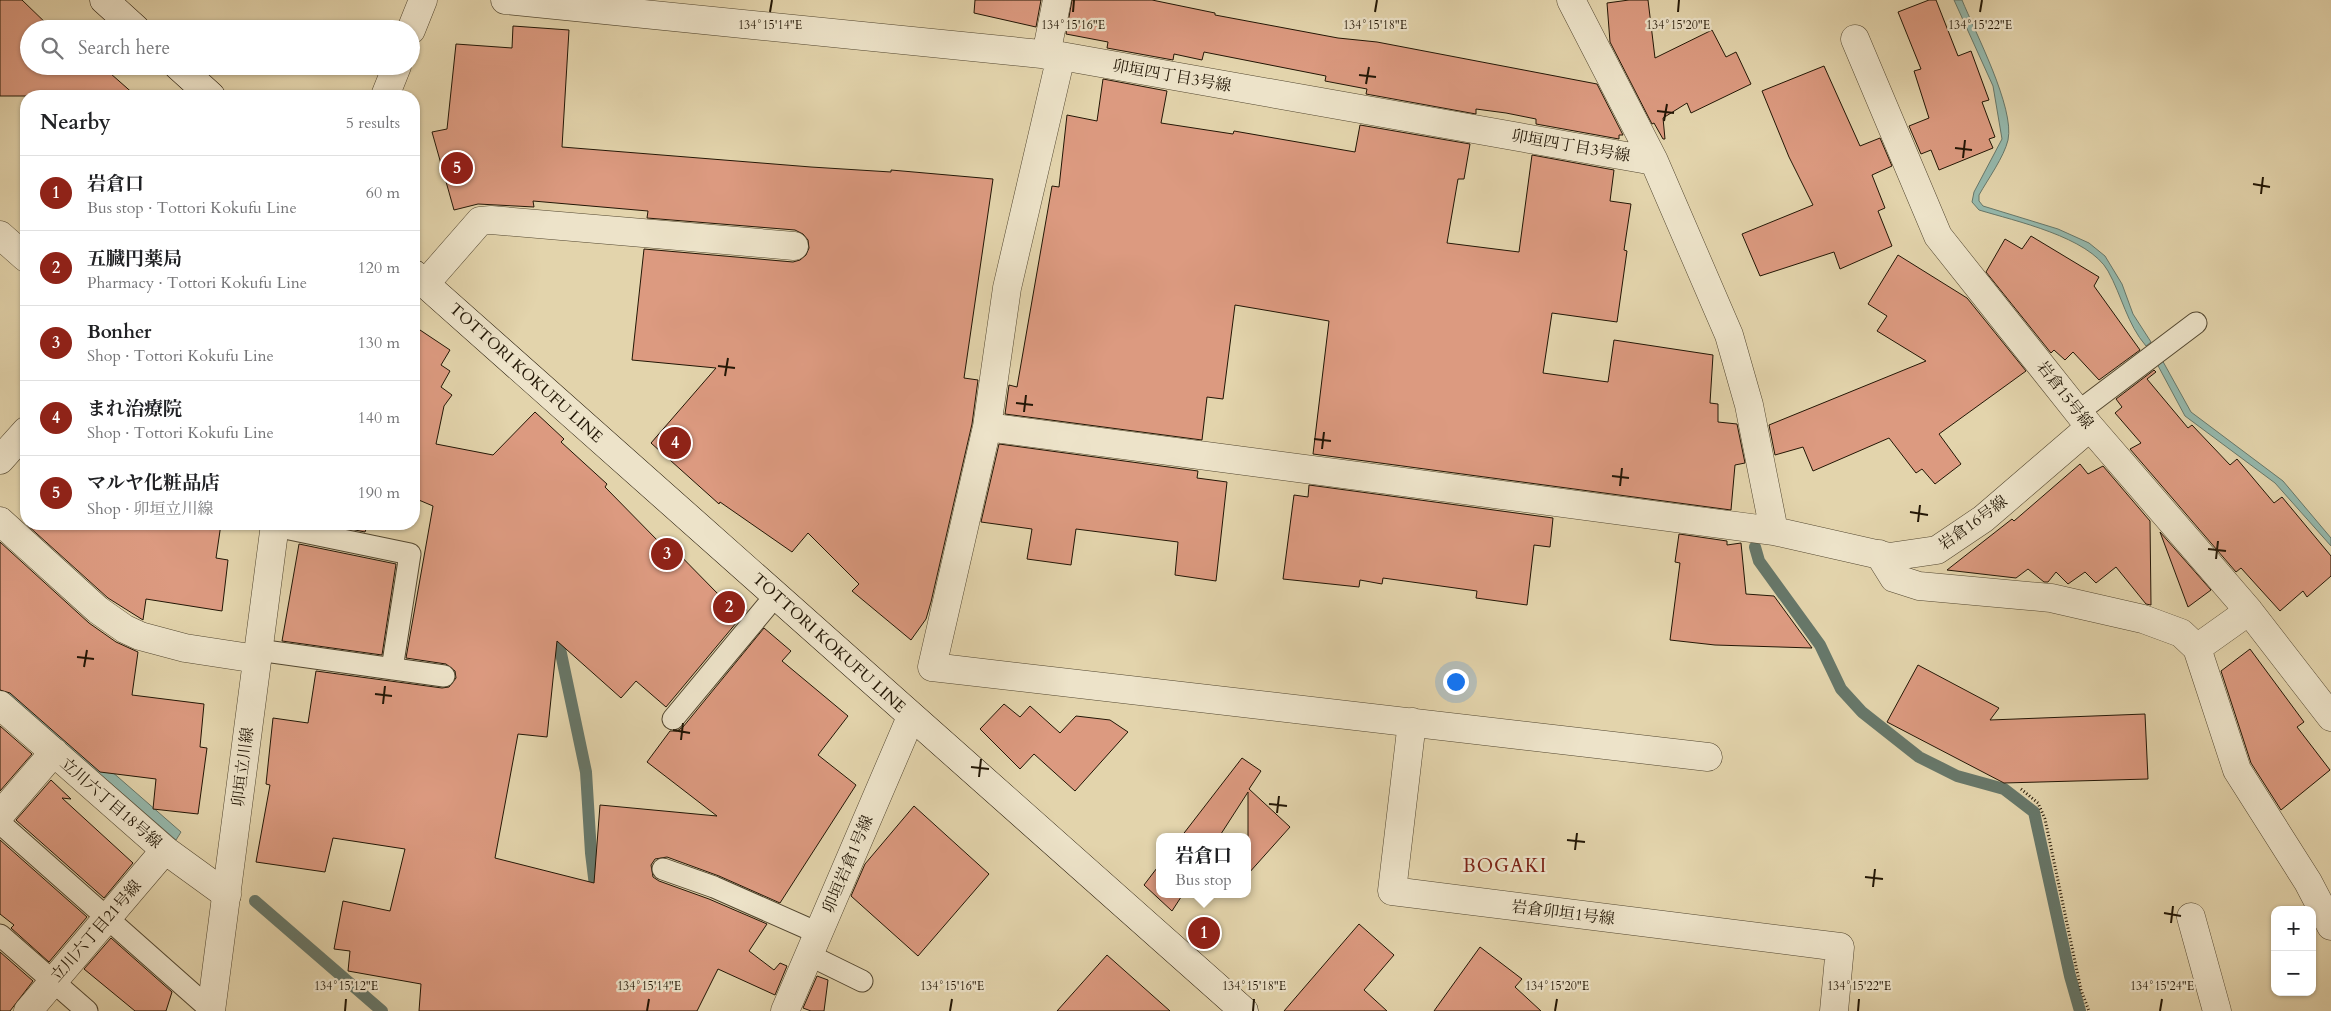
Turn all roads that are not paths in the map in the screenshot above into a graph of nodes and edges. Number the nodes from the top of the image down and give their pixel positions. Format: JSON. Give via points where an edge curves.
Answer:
{"nodes":[{"id":1,"x":104,"y":0,"type":"edge"},
{"id":2,"x":423,"y":0,"type":"edge"},
{"id":3,"x":505,"y":0,"type":"edge"},
{"id":4,"x":1057,"y":0,"type":"edge"},
{"id":5,"x":1570,"y":0,"type":"edge"},
{"id":6,"x":126,"y":20,"type":"edge"},
{"id":7,"x":415,"y":20,"type":"edge"},
{"id":8,"x":1855,"y":39,"type":"dead end"},
{"id":9,"x":1054,"y":55,"type":"junction"},
{"id":10,"x":188,"y":75,"type":"edge"},
{"id":11,"x":394,"y":75,"type":"edge"},
{"id":12,"x":204,"y":90,"type":"edge"},
{"id":13,"x":388,"y":90,"type":"edge"},
{"id":14,"x":1654,"y":161,"type":"junction"},
{"id":15,"x":0,"y":235,"type":"edge"},
{"id":16,"x":794,"y":246,"type":"dead end"},
{"id":17,"x":20,"y":253,"type":"edge"},
{"id":18,"x":420,"y":278,"type":"edge"},
{"id":19,"x":420,"y":280,"type":"edge"},
{"id":20,"x":2196,"y":322,"type":"dead end"},
{"id":21,"x":2084,"y":419,"type":"junction"},
{"id":22,"x":987,"y":426,"type":"junction"},
{"id":23,"x":20,"y":438,"type":"edge"},
{"id":24,"x":0,"y":460,"type":"edge"},
{"id":25,"x":0,"y":521,"type":"edge"},
{"id":26,"x":274,"y":530,"type":"edge"},
{"id":27,"x":298,"y":530,"type":"edge"},
{"id":28,"x":1774,"y":531,"type":"junction"},
{"id":29,"x":1879,"y":554,"type":"junction"},
{"id":30,"x":776,"y":595,"type":"junction"},
{"id":31,"x":2249,"y":611,"type":"junction"},
{"id":32,"x":2196,"y":648,"type":"junction"},
{"id":33,"x":258,"y":654,"type":"junction"},
{"id":34,"x":392,"y":669,"type":"junction"},
{"id":35,"x":444,"y":676,"type":"dead end"},
{"id":36,"x":0,"y":705,"type":"edge"},
{"id":37,"x":911,"y":717,"type":"junction"},
{"id":38,"x":2331,"y":717,"type":"edge"},
{"id":39,"x":673,"y":719,"type":"dead end"},
{"id":40,"x":1412,"y":722,"type":"junction"},
{"id":41,"x":54,"y":752,"type":"junction"},
{"id":42,"x":1708,"y":757,"type":"dead end"},
{"id":43,"x":0,"y":815,"type":"edge"},
{"id":44,"x":0,"y":823,"type":"edge"},
{"id":45,"x":165,"y":850,"type":"junction"},
{"id":46,"x":663,"y":869,"type":"dead end"},
{"id":47,"x":226,"y":894,"type":"junction"},
{"id":48,"x":2191,"y":917,"type":"dead end"},
{"id":49,"x":107,"y":918,"type":"junction"},
{"id":50,"x":2331,"y":926,"type":"edge"},
{"id":51,"x":0,"y":935,"type":"edge"},
{"id":52,"x":814,"y":944,"type":"junction"},
{"id":53,"x":53,"y":981,"type":"junction"},
{"id":54,"x":862,"y":981,"type":"dead end"},
{"id":55,"x":211,"y":1010,"type":"edge"},
{"id":56,"x":28,"y":1011,"type":"edge"},
{"id":57,"x":87,"y":1011,"type":"edge"},
{"id":58,"x":785,"y":1011,"type":"edge"},
{"id":59,"x":1244,"y":1011,"type":"edge"},
{"id":60,"x":1834,"y":1011,"type":"edge"},
{"id":61,"x":2217,"y":1011,"type":"edge"}],
"edges":[{"from":1,"to":6,"type":"street"},
{"from":2,"to":7,"type":"street"},
{"from":3,"to":9,"type":"street","name":"卯垣四丁目3号線"},
{"from":4,"to":9,"type":"street"},
{"from":5,"to":14,"type":"street","name":"卯垣四丁目3号線"},
{"from":8,"to":21,"type":"street","name":"岩倉15号線","via":[[1938,236]]},
{"from":9,"to":14,"type":"street","name":"卯垣四丁目3号線"},
{"from":9,"to":22,"type":"street","via":[[1007,288]]},
{"from":10,"to":12,"type":"street"},
{"from":11,"to":13,"type":"street"},
{"from":14,"to":28,"type":"street","via":[[1729,335],[1749,405]]},
{"from":15,"to":17,"type":"street"},
{"from":16,"to":18,"type":"street","via":[[491,220],[480,221]]},
{"from":19,"to":30,"type":"street","name":"TOTTORI KOKUFU LINE"},
{"from":20,"to":21,"type":"lane"},
{"from":21,"to":29,"type":"street","name":"岩倉16号線","via":[[1983,520],[1937,550],[1889,556]]},
{"from":21,"to":31,"type":"street","name":"岩倉15号線"},
{"from":22,"to":28,"type":"street","name":"岩倉16号線"},
{"from":22,"to":40,"type":"street","via":[[932,667]]},
{"from":23,"to":24,"type":"street"},
{"from":25,"to":33,"type":"street","via":[[98,610],[125,629],[185,648]]},
{"from":26,"to":33,"type":"street","name":"卯垣立川線"},
{"from":27,"to":34,"type":"lane","via":[[410,554]]},
{"from":28,"to":29,"type":"street","name":"岩倉16号線"},
{"from":29,"to":32,"type":"street","via":[[1894,578],[1919,586],[2051,598],[2143,619],[2181,633]]},
{"from":30,"to":37,"type":"street","name":"TOTTORI KOKUFU LINE"},
{"from":30,"to":39,"type":"lane"},
{"from":31,"to":32,"type":"street"},
{"from":31,"to":38,"type":"street","name":"岩倉15号線"},
{"from":32,"to":50,"type":"street","via":[[2237,770],[2308,882]]},
{"from":33,"to":34,"type":"lane"},
{"from":33,"to":47,"type":"street","name":"卯垣立川線"},
{"from":34,"to":35,"type":"lane"},
{"from":36,"to":41,"type":"street","name":"立川六丁目18号線"},
{"from":37,"to":52,"type":"street","name":"卯垣岩倉1号線"},
{"from":37,"to":59,"type":"street","name":"TOTTORI KOKUFU LINE"},
{"from":40,"to":42,"type":"street"},
{"from":40,"to":60,"type":"street","name":"岩倉卯垣1号線","via":[[1392,891],[1840,948]]},
{"from":41,"to":43,"type":"street"},
{"from":41,"to":45,"type":"street","name":"立川六丁目18号線"},
{"from":44,"to":49,"type":"lane"},
{"from":45,"to":47,"type":"street","name":"立川六丁目18号線"},
{"from":45,"to":49,"type":"street","name":"立川六丁目21号線"},
{"from":46,"to":52,"type":"lane","via":[[714,886]]},
{"from":47,"to":55,"type":"street","name":"卯垣立川線"},
{"from":48,"to":61,"type":"street"},
{"from":49,"to":53,"type":"street","name":"立川六丁目21号線"},
{"from":49,"to":55,"type":"lane"},
{"from":51,"to":53,"type":"lane"},
{"from":52,"to":54,"type":"lane"},
{"from":52,"to":58,"type":"street","name":"卯垣岩倉1号線"},
{"from":53,"to":56,"type":"street","name":"立川六丁目21号線"},
{"from":53,"to":57,"type":"lane"}]}
